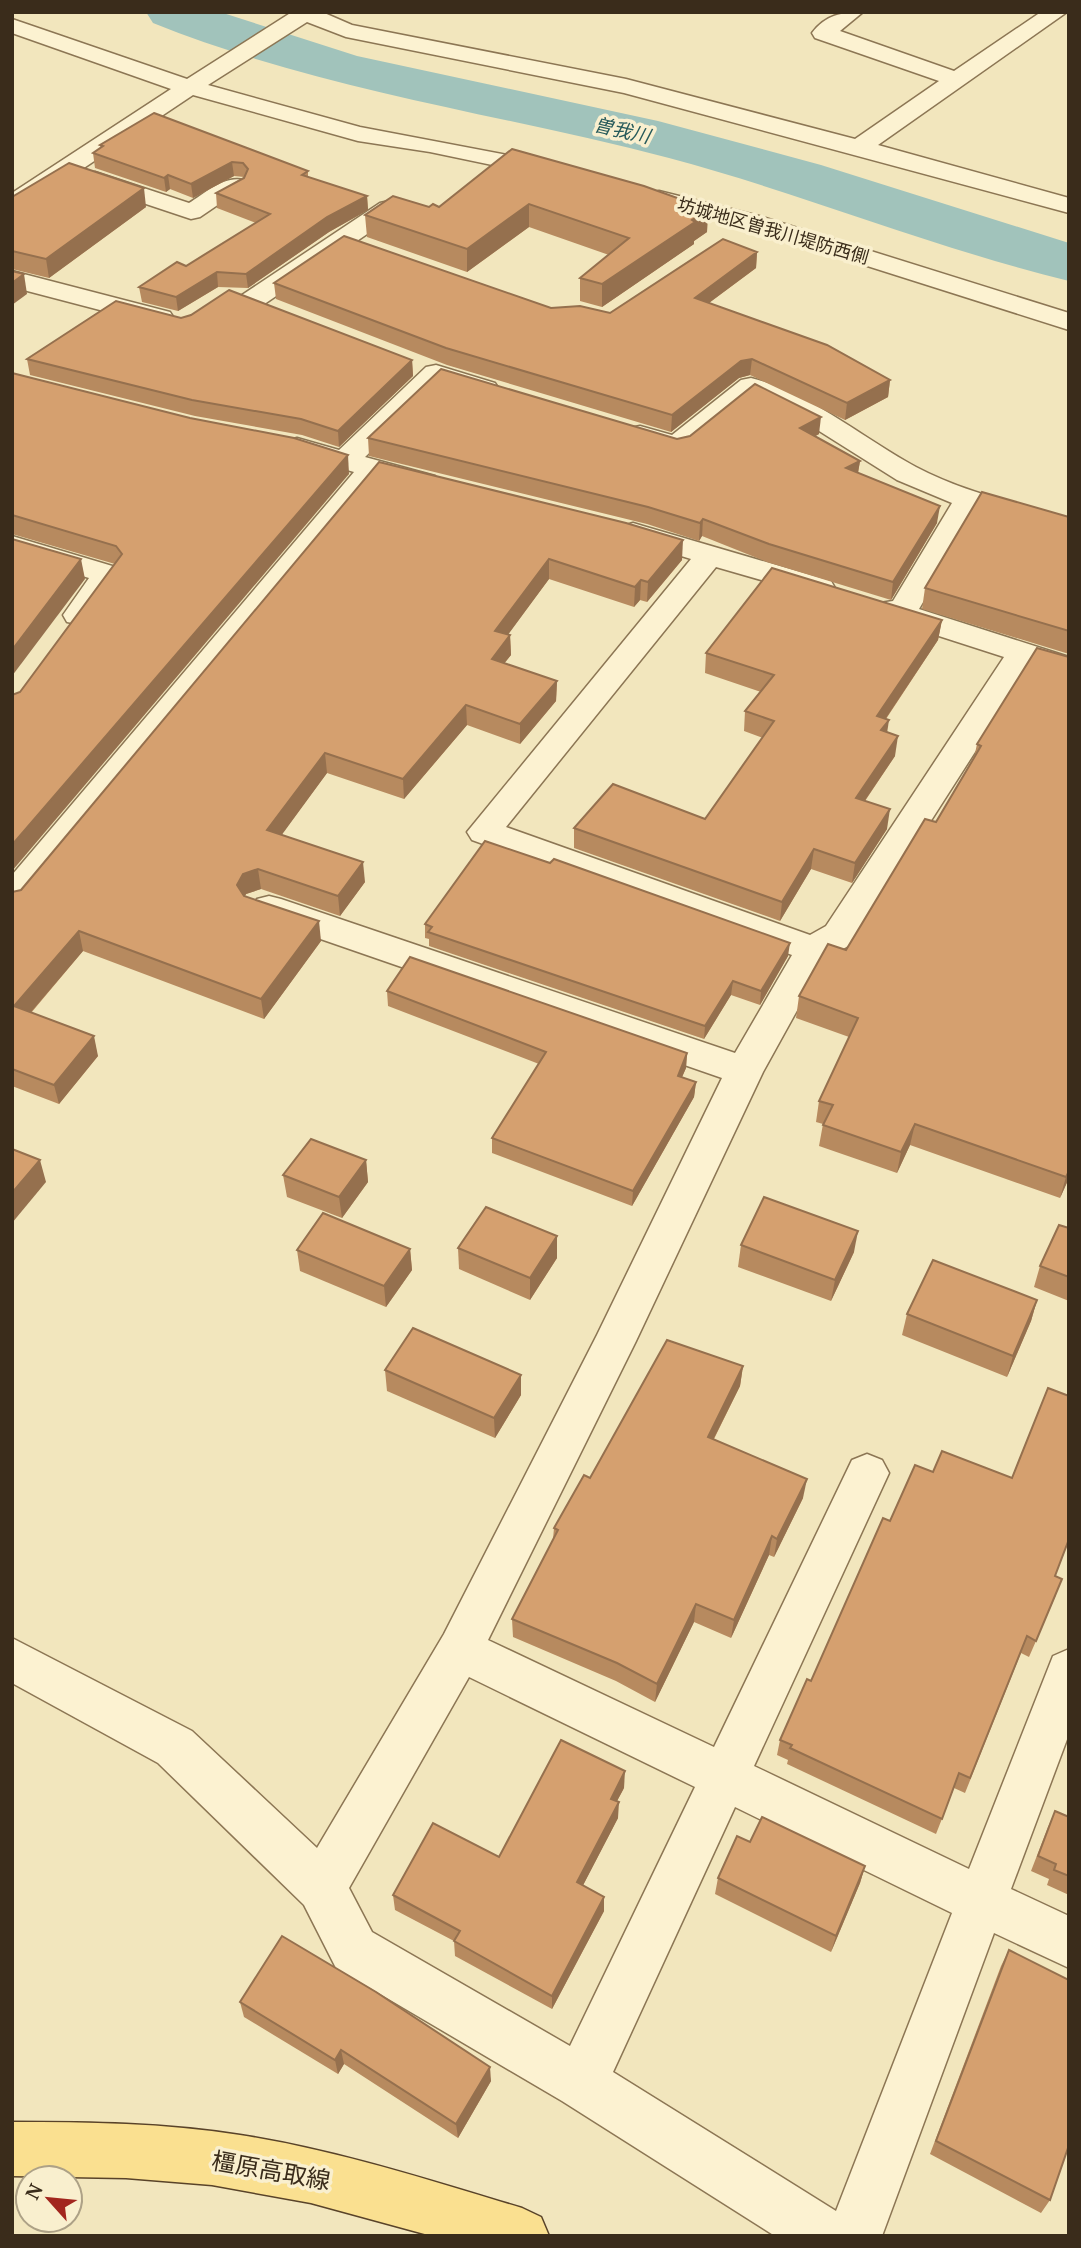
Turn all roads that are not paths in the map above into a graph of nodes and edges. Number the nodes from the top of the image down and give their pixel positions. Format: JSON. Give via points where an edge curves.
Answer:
{"nodes":[{"id":1,"x":852,"y":12,"type":"edge"},
{"id":2,"x":1056,"y":12,"type":"edge"},
{"id":3,"x":302,"y":14,"type":"edge"},
{"id":4,"x":12,"y":26,"type":"edge"},
{"id":5,"x":957,"y":80,"type":"junction"},
{"id":6,"x":193,"y":84,"type":"junction"},
{"id":7,"x":859,"y":147,"type":"junction"},
{"id":8,"x":64,"y":167,"type":"junction"},
{"id":9,"x":569,"y":175,"type":"edge"},
{"id":10,"x":235,"y":186,"type":"edge"},
{"id":11,"x":634,"y":191,"type":"edge"},
{"id":12,"x":12,"y":205,"type":"edge"},
{"id":13,"x":1069,"y":206,"type":"edge"},
{"id":14,"x":389,"y":208,"type":"edge"},
{"id":15,"x":750,"y":221,"type":"junction"},
{"id":16,"x":727,"y":237,"type":"edge"},
{"id":17,"x":339,"y":239,"type":"junction"},
{"id":18,"x":365,"y":248,"type":"edge"},
{"id":19,"x":12,"y":279,"type":"edge"},
{"id":20,"x":275,"y":311,"type":"edge"},
{"id":21,"x":1069,"y":322,"type":"edge"},
{"id":22,"x":183,"y":323,"type":"edge"},
{"id":23,"x":508,"y":395,"type":"edge"},
{"id":24,"x":612,"y":426,"type":"edge"},
{"id":25,"x":275,"y":442,"type":"edge"},
{"id":26,"x":359,"y":464,"type":"junction"},
{"id":27,"x":452,"y":488,"type":"edge"},
{"id":28,"x":970,"y":499,"type":"junction"},
{"id":29,"x":610,"y":526,"type":"edge"},
{"id":30,"x":1069,"y":528,"type":"edge"},
{"id":31,"x":12,"y":545,"type":"edge"},
{"id":32,"x":710,"y":555,"type":"junction"},
{"id":33,"x":901,"y":613,"type":"junction"},
{"id":34,"x":60,"y":639,"type":"edge"},
{"id":35,"x":1022,"y":654,"type":"junction"},
{"id":36,"x":1069,"y":668,"type":"edge"},
{"id":37,"x":12,"y":899,"type":"edge"},
{"id":38,"x":260,"y":904,"type":"edge"},
{"id":39,"x":813,"y":949,"type":"junction"},
{"id":40,"x":744,"y":1071,"type":"junction"},
{"id":41,"x":867,"y":1474,"type":"dead end"},
{"id":42,"x":460,"y":1649,"type":"junction"},
{"id":43,"x":12,"y":1659,"type":"edge"},
{"id":44,"x":1069,"y":1671,"type":"edge"},
{"id":45,"x":724,"y":1776,"type":"junction"},
{"id":46,"x":322,"y":1887,"type":"junction"},
{"id":47,"x":982,"y":1900,"type":"junction"},
{"id":48,"x":1069,"y":1943,"type":"edge"},
{"id":49,"x":582,"y":2082,"type":"junction"},
{"id":50,"x":12,"y":2148,"type":"edge"},
{"id":51,"x":522,"y":2236,"type":"edge"},
{"id":52,"x":826,"y":2236,"type":"edge"},
{"id":53,"x":855,"y":2236,"type":"edge"}],
"edges":[{"from":1,"to":5,"type":"street","via":[[822,33]]},
{"from":2,"to":5,"type":"street"},
{"from":3,"to":6,"type":"street"},
{"from":3,"to":7,"type":"street","via":[[345,30],[626,86]]},
{"from":4,"to":6,"type":"street"},
{"from":5,"to":7,"type":"street"},
{"from":6,"to":8,"type":"street"},
{"from":6,"to":9,"type":"street","via":[[358,134],[517,161]]},
{"from":7,"to":13,"type":"street"},
{"from":8,"to":10,"type":"street","via":[[191,212]]},
{"from":8,"to":12,"type":"street"},
{"from":11,"to":15,"type":"street","name":"坊城地区曽我川堤防西側"},
{"from":14,"to":17,"type":"street"},
{"from":15,"to":16,"type":"street"},
{"from":15,"to":21,"type":"street","name":"坊城地区曽我川堤防西側"},
{"from":17,"to":18,"type":"street"},
{"from":17,"to":20,"type":"street","via":[[240,297]]},
{"from":19,"to":22,"type":"street"},
{"from":23,"to":26,"type":"street","via":[[423,368]]},
{"from":24,"to":28,"type":"street","via":[[677,445],[751,386],[826,423],[907,474]]},
{"from":25,"to":26,"type":"street"},
{"from":26,"to":27,"type":"street"},
{"from":26,"to":37,"type":"street"},
{"from":28,"to":30,"type":"street"},
{"from":28,"to":33,"type":"street"},
{"from":29,"to":32,"type":"street"},
{"from":31,"to":34,"type":"street","via":[[108,574]]},
{"from":32,"to":33,"type":"street"},
{"from":32,"to":39,"type":"street","via":[[484,832]]},
{"from":33,"to":35,"type":"street"},
{"from":35,"to":36,"type":"street"},
{"from":35,"to":39,"type":"street","via":[[839,935]]},
{"from":38,"to":40,"type":"street"},
{"from":39,"to":40,"type":"street"},
{"from":40,"to":42,"type":"street"},
{"from":41,"to":45,"type":"street"},
{"from":42,"to":45,"type":"street"},
{"from":42,"to":46,"type":"street"},
{"from":43,"to":46,"type":"street","via":[[175,1746]]},
{"from":44,"to":47,"type":"street"},
{"from":45,"to":47,"type":"street"},
{"from":45,"to":49,"type":"street"},
{"from":46,"to":49,"type":"street","via":[[354,1950]]},
{"from":47,"to":48,"type":"street"},
{"from":47,"to":53,"type":"street"},
{"from":49,"to":52,"type":"street"},
{"from":50,"to":51,"type":"main road","name":"橿原高取線","via":[[238,2162],[375,2190]]}]}
